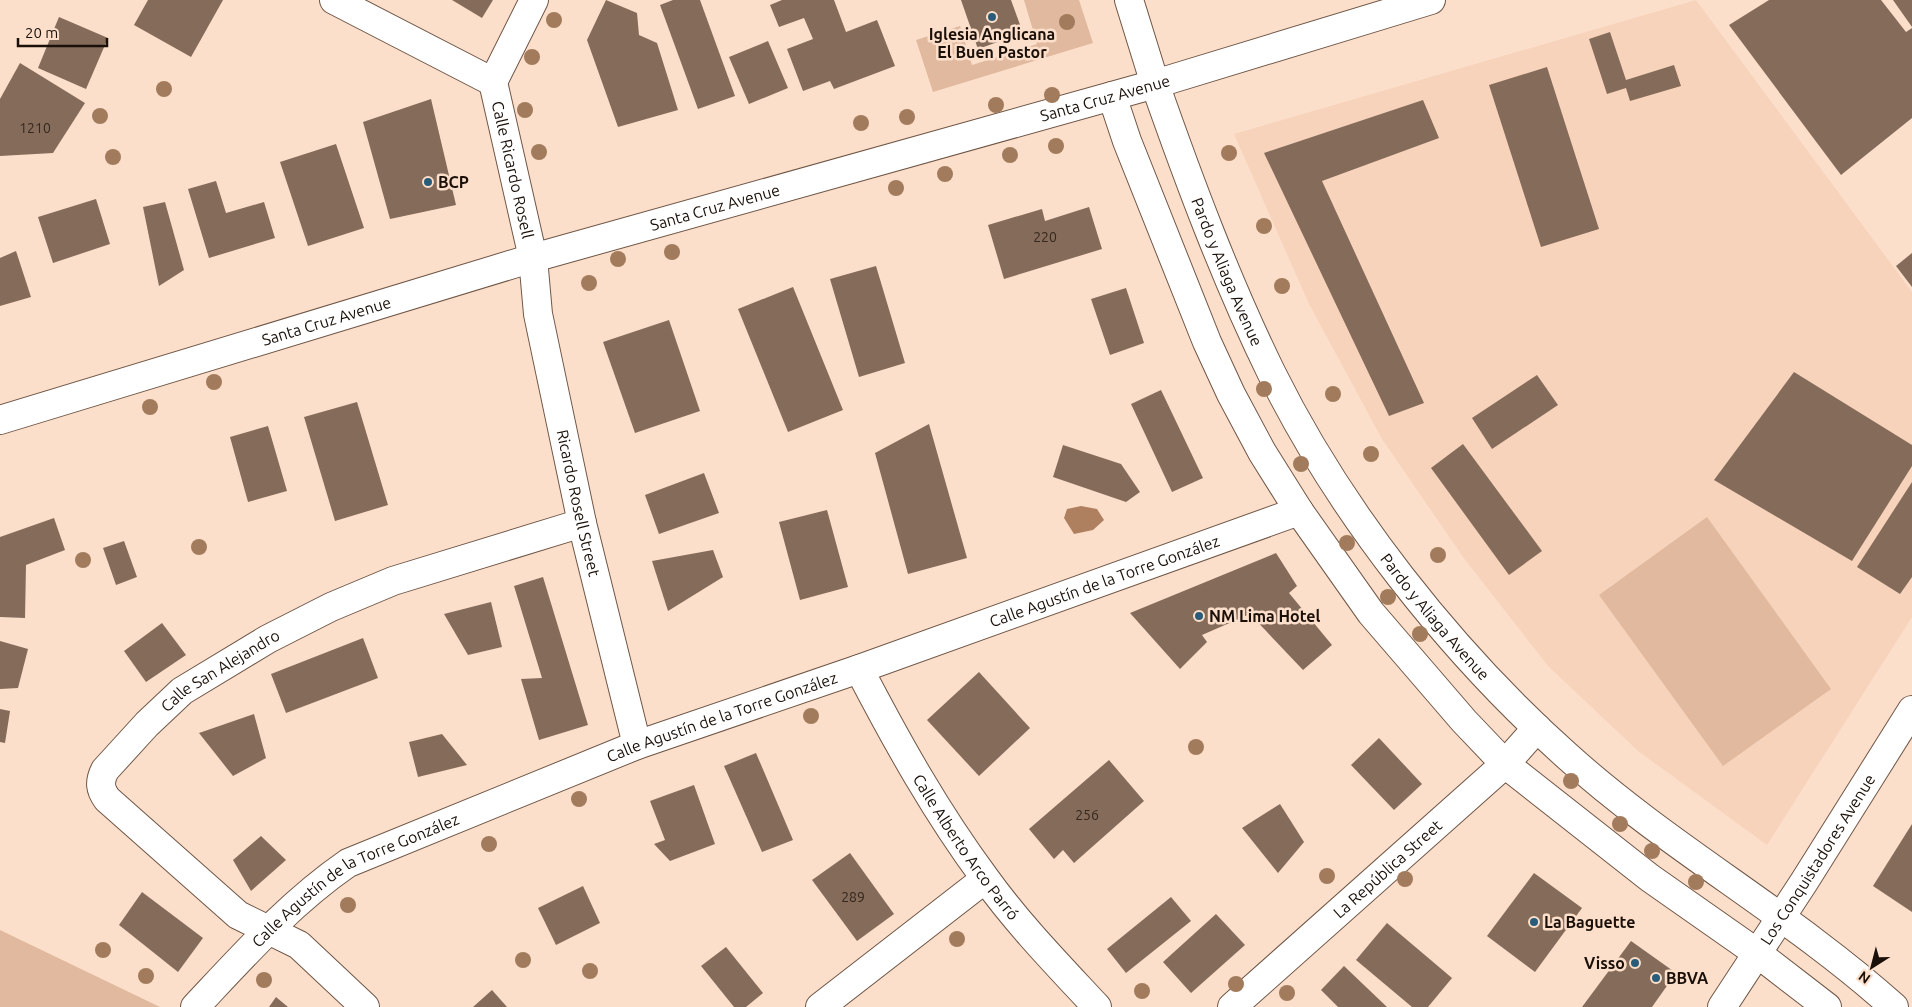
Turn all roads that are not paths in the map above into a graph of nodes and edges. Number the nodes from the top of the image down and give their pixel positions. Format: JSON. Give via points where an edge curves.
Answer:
{"nodes":[{"id":1,"x":334,"y":0,"type":"edge"},
{"id":2,"x":534,"y":0,"type":"edge"},
{"id":3,"x":1129,"y":0,"type":"edge"},
{"id":4,"x":1431,"y":0,"type":"edge"},
{"id":5,"x":493,"y":82,"type":"junction"},
{"id":6,"x":1155,"y":84,"type":"junction"},
{"id":7,"x":1112,"y":96,"type":"junction"},
{"id":8,"x":533,"y":258,"type":"junction"},
{"id":9,"x":0,"y":420,"type":"edge"},
{"id":10,"x":1299,"y":511,"type":"junction"},
{"id":11,"x":582,"y":523,"type":"junction"},
{"id":12,"x":859,"y":669,"type":"junction"},
{"id":13,"x":1912,"y":710,"type":"edge"},
{"id":14,"x":1537,"y":728,"type":"junction"},
{"id":15,"x":637,"y":745,"type":"junction"},
{"id":16,"x":1506,"y":764,"type":"junction"},
{"id":17,"x":985,"y":879,"type":"junction"},
{"id":18,"x":1782,"y":916,"type":"junction"},
{"id":19,"x":268,"y":929,"type":"junction"},
{"id":20,"x":1757,"y":953,"type":"junction"},
{"id":21,"x":195,"y":1007,"type":"edge"},
{"id":22,"x":365,"y":1007,"type":"edge"},
{"id":23,"x":820,"y":1007,"type":"edge"},
{"id":24,"x":1097,"y":1007,"type":"edge"},
{"id":25,"x":1232,"y":1007,"type":"edge"},
{"id":26,"x":1722,"y":1007,"type":"edge"},
{"id":27,"x":1827,"y":1007,"type":"edge"},
{"id":28,"x":1894,"y":1007,"type":"edge"}],
"edges":[{"from":1,"to":5,"type":"street"},
{"from":2,"to":5,"type":"street"},
{"from":3,"to":6,"type":"street","name":"Pardo y Aliaga Avenue"},
{"from":4,"to":6,"type":"street","name":"Santa Cruz Avenue"},
{"from":5,"to":8,"type":"street","name":"Calle Ricardo Rosell"},
{"from":6,"to":7,"type":"street","name":"Santa Cruz Avenue"},
{"from":6,"to":14,"type":"street","name":"Pardo y Aliaga Avenue","via":[[1249,324],[1301,428],[1369,534],[1406,583]]},
{"from":7,"to":8,"type":"street","name":"Santa Cruz Avenue"},
{"from":7,"to":10,"type":"street","via":[[1127,141],[1231,394]]},
{"from":8,"to":9,"type":"street","name":"Santa Cruz Avenue"},
{"from":8,"to":11,"type":"street","name":"Ricardo Rosell Street","via":[[538,314]]},
{"from":10,"to":12,"type":"street","name":"Calle Agustín de la Torre González"},
{"from":10,"to":16,"type":"street","via":[[1371,613],[1464,721]]},
{"from":11,"to":15,"type":"street","name":"Ricardo Rosell Street"},
{"from":11,"to":19,"type":"street","name":"Calle San Alejandro","via":[[393,581],[331,607],[268,639],[182,691],[105,770],[100,785],[107,799],[238,915]]},
{"from":12,"to":15,"type":"street","name":"Calle Agustín de la Torre González"},
{"from":12,"to":17,"type":"street","name":"Calle Alberto Arco Parró","via":[[918,780]]},
{"from":13,"to":18,"type":"street","name":"Los Conquistadores Avenue"},
{"from":14,"to":16,"type":"street","name":"La República Street"},
{"from":14,"to":18,"type":"street","name":"Pardo y Aliaga Avenue","via":[[1617,796]]},
{"from":15,"to":19,"type":"street","name":"Calle Agustín de la Torre González","via":[[348,863]]},
{"from":16,"to":20,"type":"street","via":[[1642,872]]},
{"from":16,"to":25,"type":"street","name":"La República Street"},
{"from":17,"to":23,"type":"street"},
{"from":17,"to":24,"type":"street","name":"Calle Alberto Arco Parró"},
{"from":18,"to":20,"type":"street","name":"Los Conquistadores Avenue"},
{"from":18,"to":28,"type":"street","name":"Pardo y Aliaga Avenue"},
{"from":19,"to":21,"type":"street","name":"Calle Agustín de la Torre González"},
{"from":19,"to":22,"type":"street","name":"Calle San Alejandro","via":[[299,944]]},
{"from":20,"to":26,"type":"street","name":"Los Conquistadores Avenue"},
{"from":20,"to":27,"type":"street"}]}
